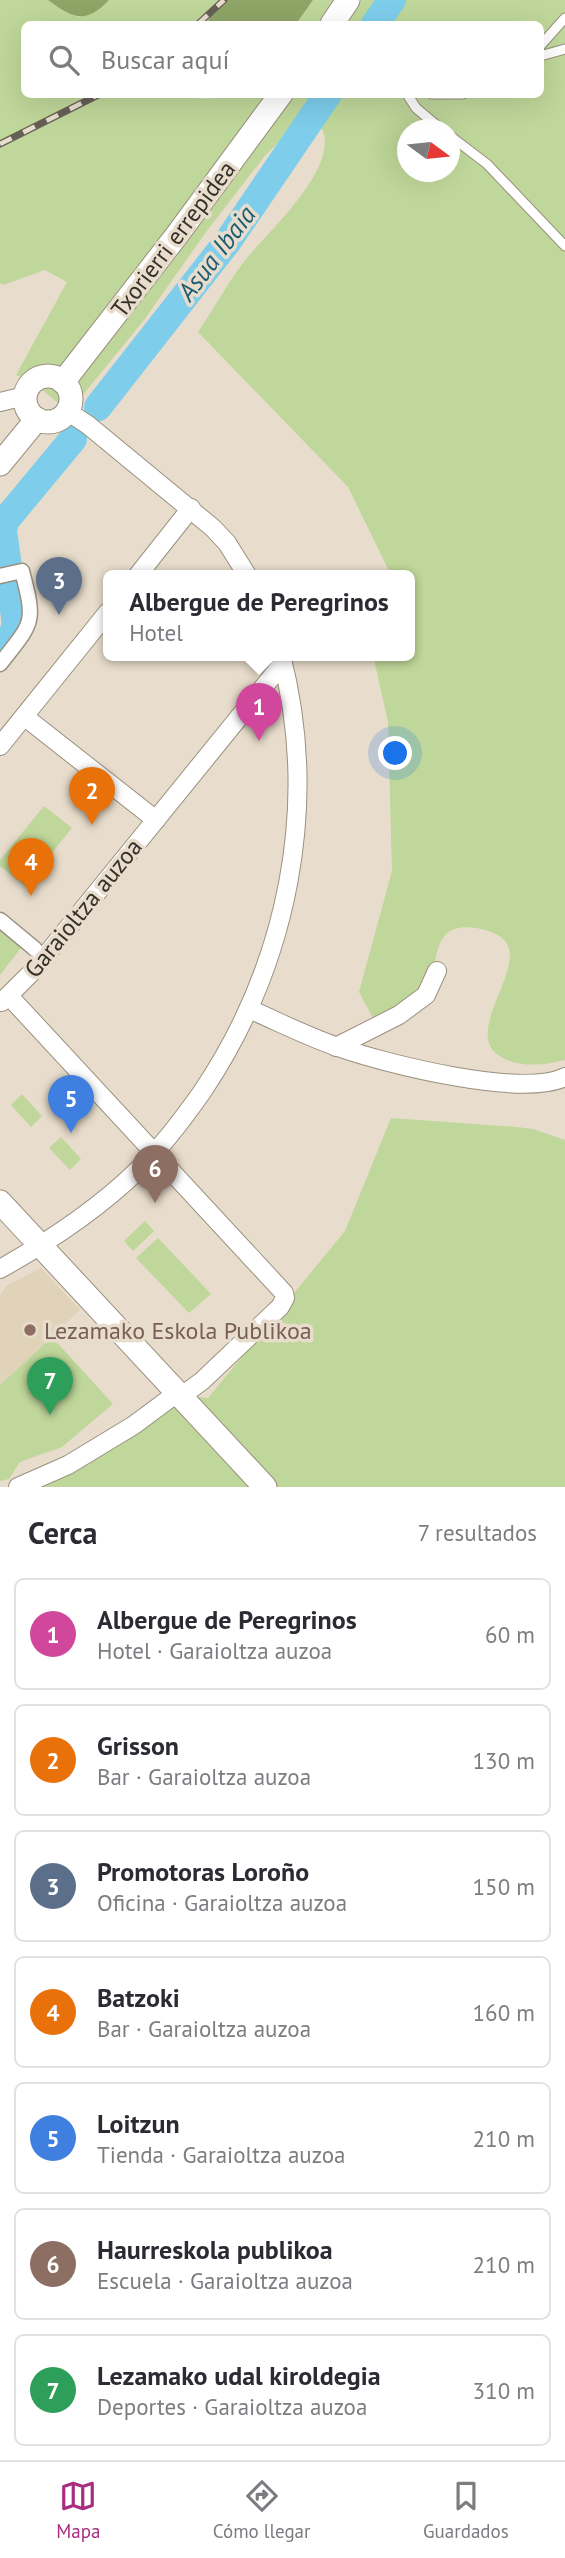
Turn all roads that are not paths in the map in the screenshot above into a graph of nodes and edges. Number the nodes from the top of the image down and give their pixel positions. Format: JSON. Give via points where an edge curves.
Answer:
{"nodes":[{"id":1,"x":348,"y":0,"type":"edge"},
{"id":2,"x":565,"y":18,"type":"edge"},
{"id":3,"x":334,"y":21,"type":"edge"},
{"id":4,"x":544,"y":42,"type":"edge"},
{"id":5,"x":565,"y":49,"type":"edge"},
{"id":6,"x":544,"y":55,"type":"edge"},
{"id":7,"x":278,"y":98,"type":"edge"},
{"id":8,"x":409,"y":98,"type":"edge"},
{"id":9,"x":428,"y":119,"type":"edge"},
{"id":10,"x":460,"y":143,"type":"edge"},
{"id":11,"x":565,"y":246,"type":"edge"},
{"id":12,"x":63,"y":382,"type":"junction"},
{"id":13,"x":25,"y":396,"type":"junction"},
{"id":14,"x":0,"y":402,"type":"edge"},
{"id":15,"x":67,"y":411,"type":"junction"},
{"id":16,"x":37,"y":419,"type":"junction"},
{"id":17,"x":0,"y":464,"type":"edge"},
{"id":18,"x":191,"y":508,"type":"junction"},
{"id":19,"x":142,"y":570,"type":"edge"},
{"id":20,"x":244,"y":570,"type":"edge"},
{"id":21,"x":0,"y":576,"type":"edge"},
{"id":22,"x":103,"y":618,"type":"edge"},
{"id":23,"x":281,"y":661,"type":"edge"},
{"id":24,"x":282,"y":661,"type":"edge"},
{"id":25,"x":0,"y":664,"type":"edge"},
{"id":26,"x":259,"y":692,"type":"junction"},
{"id":27,"x":290,"y":696,"type":"junction"},
{"id":28,"x":25,"y":717,"type":"junction"},
{"id":29,"x":0,"y":746,"type":"edge"},
{"id":30,"x":156,"y":820,"type":"junction"},
{"id":31,"x":0,"y":920,"type":"edge"},
{"id":32,"x":35,"y":949,"type":"dead end"},
{"id":33,"x":438,"y":971,"type":"dead end"},
{"id":34,"x":5,"y":1000,"type":"edge"},
{"id":35,"x":249,"y":1009,"type":"junction"},
{"id":36,"x":336,"y":1046,"type":"junction"},
{"id":37,"x":565,"y":1077,"type":"edge"},
{"id":38,"x":155,"y":1153,"type":"junction"},
{"id":39,"x":0,"y":1202,"type":"edge"},
{"id":40,"x":41,"y":1246,"type":"junction"},
{"id":41,"x":0,"y":1269,"type":"edge"},
{"id":42,"x":179,"y":1395,"type":"junction"},
{"id":43,"x":257,"y":1484,"type":"edge"},
{"id":44,"x":18,"y":1487,"type":"edge"}],
"edges":[{"from":1,"to":3,"type":"street"},
{"from":2,"to":4,"type":"lane"},
{"from":5,"to":6,"type":"lane"},
{"from":7,"to":12,"type":"street","name":"Txorierri errepidea"},
{"from":8,"to":9,"type":"lane"},
{"from":10,"to":11,"type":"lane","via":[[487,164]]},
{"from":12,"to":13,"type":"street","via":[[45,376],[35,380]]},
{"from":12,"to":15,"type":"street","via":[[71,396]]},
{"from":13,"to":14,"type":"street"},
{"from":13,"to":16,"type":"street"},
{"from":15,"to":16,"type":"street","via":[[53,421]]},
{"from":15,"to":18,"type":"street"},
{"from":16,"to":17,"type":"street"},
{"from":18,"to":19,"type":"street"},
{"from":18,"to":20,"type":"street","via":[[227,543]]},
{"from":21,"to":25,"type":"street","via":[[22,571],[30,620]]},
{"from":22,"to":28,"type":"street"},
{"from":23,"to":26,"type":"street","name":"Garaioltza auzoa"},
{"from":24,"to":27,"type":"street","name":"Garaioltza auzoa"},
{"from":26,"to":27,"type":"street","via":[[279,691]]},
{"from":26,"to":30,"type":"street","name":"Garaioltza auzoa"},
{"from":27,"to":35,"type":"street","name":"Garaioltza auzoa","via":[[296,734],[295,840],[272,949]]},
{"from":28,"to":29,"type":"street"},
{"from":28,"to":30,"type":"street","name":"Garaioltza auzoa"},
{"from":30,"to":34,"type":"street","name":"Garaioltza auzoa"},
{"from":31,"to":32,"type":"street"},
{"from":33,"to":36,"type":"street","via":[[426,995],[399,1015]]},
{"from":34,"to":38,"type":"street","name":"Garaioltza auzoa"},
{"from":35,"to":36,"type":"street"},
{"from":35,"to":38,"type":"street","name":"Garaioltza auzoa","via":[[226,1056]]},
{"from":36,"to":37,"type":"street","via":[[436,1073],[514,1084],[538,1085]]},
{"from":38,"to":40,"type":"street","name":"Garaioltza auzoa","via":[[105,1200]]},
{"from":38,"to":42,"type":"street","name":"Garaioltza auzoa","via":[[285,1298],[212,1372]]},
{"from":39,"to":40,"type":"street"},
{"from":40,"to":41,"type":"street","name":"Garaioltza auzoa"},
{"from":40,"to":42,"type":"street"},
{"from":42,"to":43,"type":"street"},
{"from":42,"to":44,"type":"street","name":"Garaioltza auzoa","via":[[68,1465]]}]}
